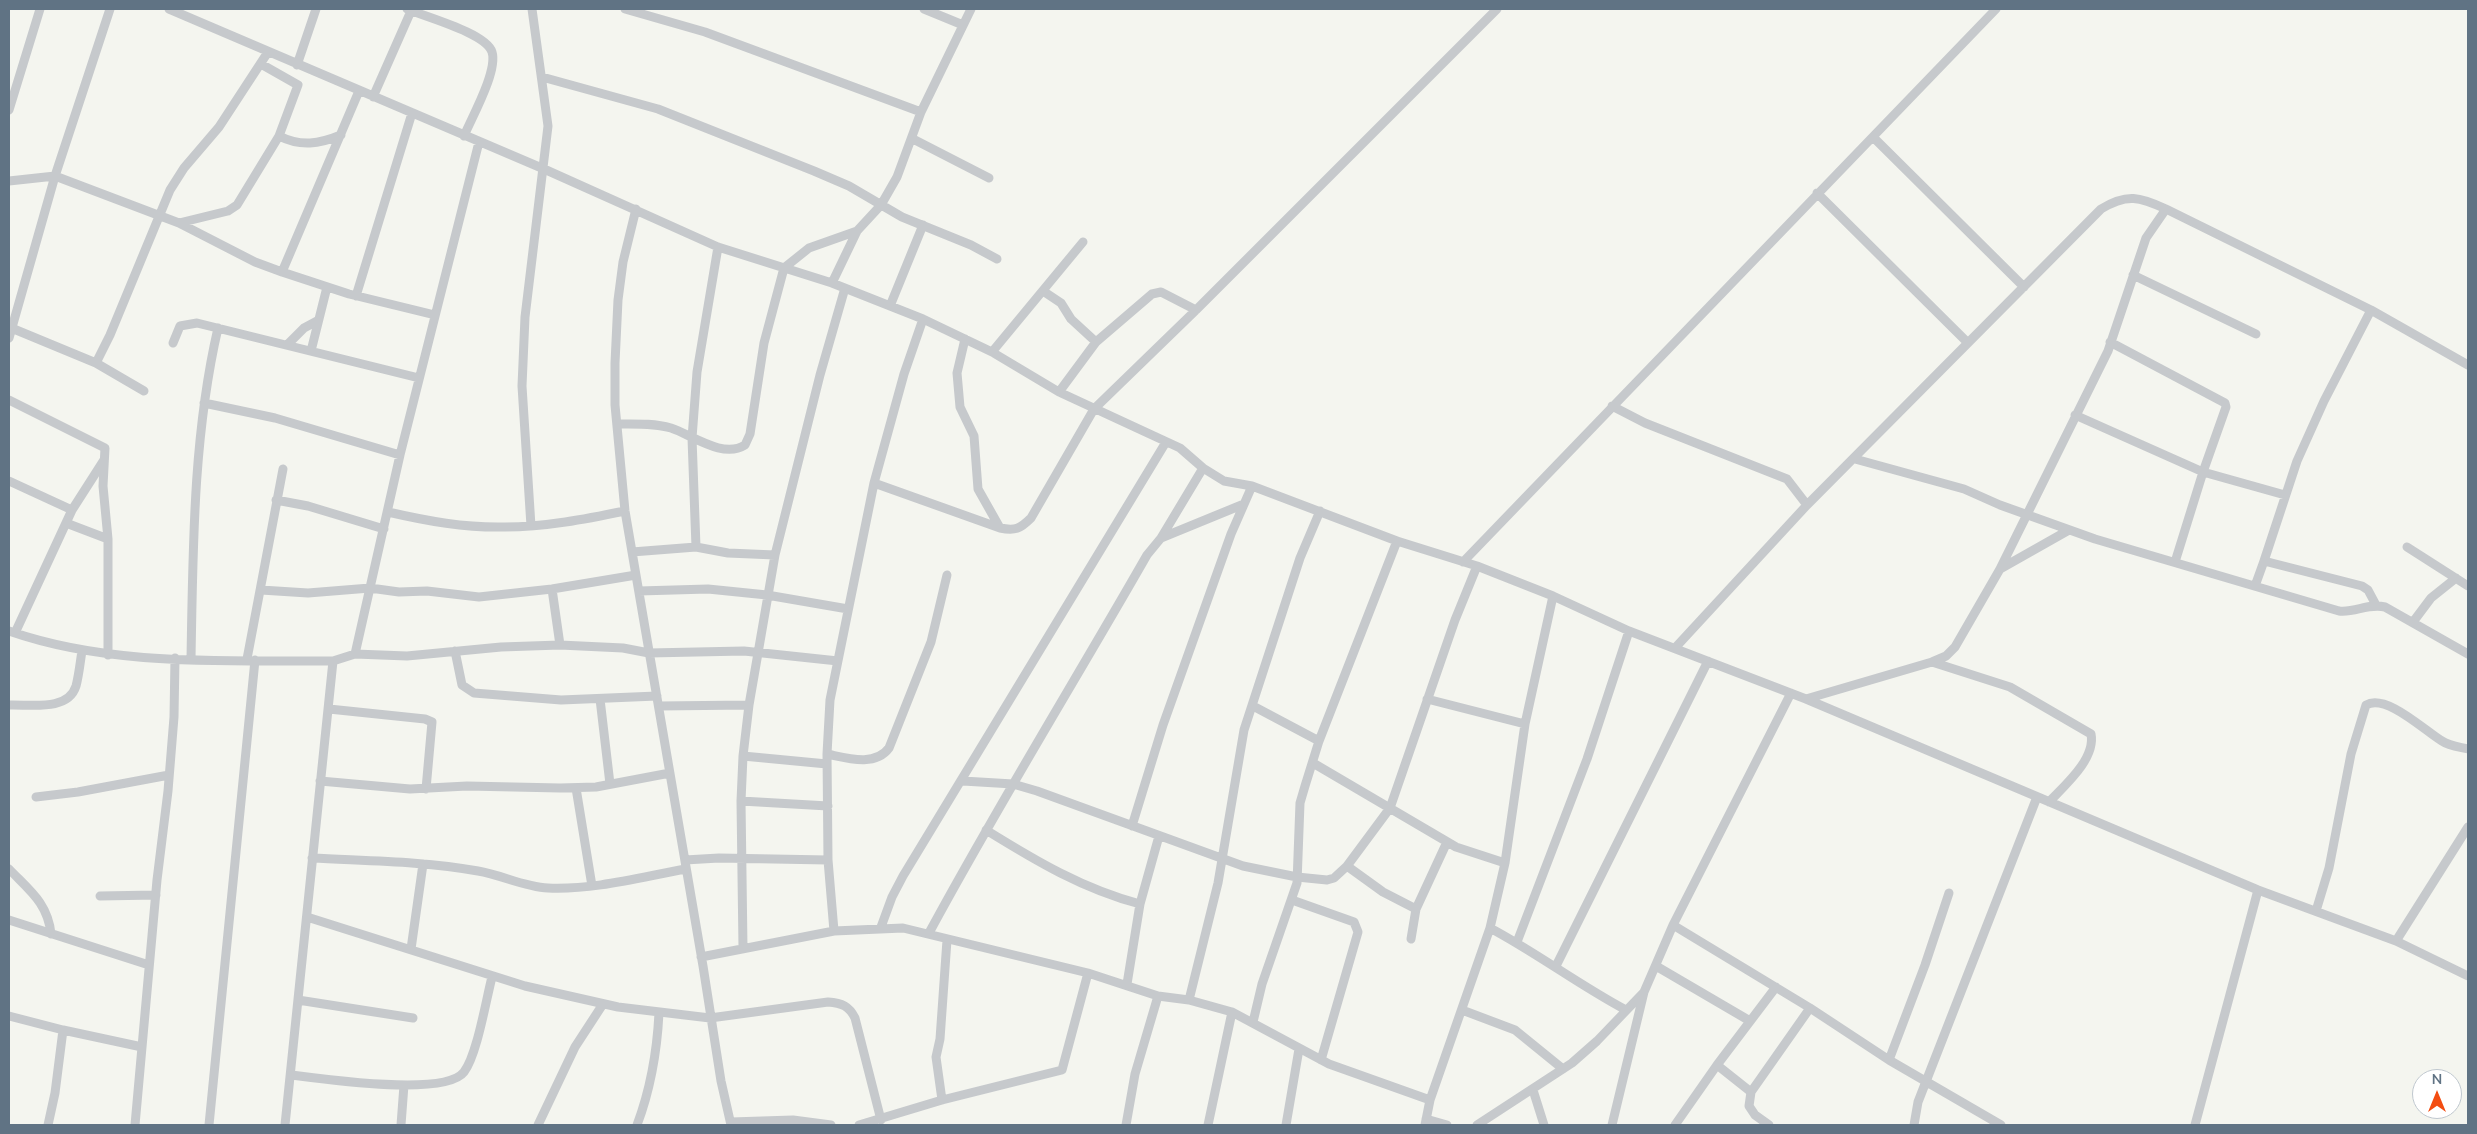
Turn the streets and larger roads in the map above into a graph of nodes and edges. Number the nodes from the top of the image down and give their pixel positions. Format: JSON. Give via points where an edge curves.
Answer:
{"nodes":[{"id":1,"x":40,"y":9,"type":"edge"},
{"id":2,"x":110,"y":9,"type":"edge"},
{"id":3,"x":169,"y":9,"type":"edge"},
{"id":4,"x":316,"y":9,"type":"edge"},
{"id":5,"x":532,"y":9,"type":"edge"},
{"id":6,"x":626,"y":9,"type":"edge"},
{"id":7,"x":924,"y":9,"type":"edge"},
{"id":8,"x":971,"y":9,"type":"edge"},
{"id":9,"x":1497,"y":9,"type":"edge"},
{"id":10,"x":1996,"y":9,"type":"edge"},
{"id":11,"x":409,"y":10,"type":"edge"},
{"id":12,"x":963,"y":26,"type":"junction"},
{"id":13,"x":268,"y":52,"type":"junction"},
{"id":14,"x":261,"y":64,"type":"junction"},
{"id":15,"x":297,"y":65,"type":"junction"},
{"id":16,"x":542,"y":77,"type":"junction"},
{"id":17,"x":359,"y":91,"type":"junction"},
{"id":18,"x":373,"y":97,"type":"junction"},
{"id":19,"x":9,"y":110,"type":"edge"},
{"id":20,"x":921,"y":112,"type":"junction"},
{"id":21,"x":412,"y":114,"type":"junction"},
{"id":22,"x":279,"y":136,"type":"junction"},
{"id":23,"x":341,"y":136,"type":"junction"},
{"id":24,"x":464,"y":136,"type":"junction"},
{"id":25,"x":1873,"y":137,"type":"junction"},
{"id":26,"x":913,"y":139,"type":"junction"},
{"id":27,"x":479,"y":142,"type":"junction"},
{"id":28,"x":544,"y":169,"type":"junction"},
{"id":29,"x":55,"y":176,"type":"junction"},
{"id":30,"x":989,"y":178,"type":"dead end"},
{"id":31,"x":9,"y":181,"type":"edge"},
{"id":32,"x":1816,"y":193,"type":"junction"},
{"id":33,"x":881,"y":205,"type":"junction"},
{"id":34,"x":636,"y":209,"type":"junction"},
{"id":35,"x":2166,"y":209,"type":"junction"},
{"id":36,"x":159,"y":215,"type":"junction"},
{"id":37,"x":179,"y":223,"type":"junction"},
{"id":38,"x":923,"y":225,"type":"junction"},
{"id":39,"x":857,"y":231,"type":"junction"},
{"id":40,"x":1083,"y":242,"type":"dead end"},
{"id":41,"x":718,"y":247,"type":"junction"},
{"id":42,"x":997,"y":259,"type":"dead end"},
{"id":43,"x":784,"y":268,"type":"junction"},
{"id":44,"x":282,"y":272,"type":"junction"},
{"id":45,"x":2133,"y":275,"type":"junction"},
{"id":46,"x":832,"y":283,"type":"junction"},
{"id":47,"x":327,"y":287,"type":"junction"},
{"id":48,"x":2024,"y":287,"type":"junction"},
{"id":49,"x":845,"y":288,"type":"junction"},
{"id":50,"x":1043,"y":291,"type":"junction"},
{"id":51,"x":356,"y":296,"type":"junction"},
{"id":52,"x":890,"y":306,"type":"junction"},
{"id":53,"x":1196,"y":310,"type":"junction"},
{"id":54,"x":2371,"y":310,"type":"junction"},
{"id":55,"x":435,"y":316,"type":"junction"},
{"id":56,"x":923,"y":319,"type":"junction"},
{"id":57,"x":317,"y":322,"type":"junction"},
{"id":58,"x":10,"y":328,"type":"edge"},
{"id":59,"x":218,"y":328,"type":"junction"},
{"id":60,"x":2256,"y":334,"type":"dead end"},
{"id":61,"x":9,"y":338,"type":"edge"},
{"id":62,"x":965,"y":339,"type":"junction"},
{"id":63,"x":1096,"y":342,"type":"junction"},
{"id":64,"x":2110,"y":342,"type":"junction"},
{"id":65,"x":173,"y":343,"type":"dead end"},
{"id":66,"x":1968,"y":344,"type":"junction"},
{"id":67,"x":287,"y":345,"type":"junction"},
{"id":68,"x":311,"y":351,"type":"junction"},
{"id":69,"x":992,"y":352,"type":"junction"},
{"id":70,"x":96,"y":363,"type":"junction"},
{"id":71,"x":2468,"y":365,"type":"edge"},
{"id":72,"x":419,"y":378,"type":"junction"},
{"id":73,"x":144,"y":391,"type":"dead end"},
{"id":74,"x":1060,"y":392,"type":"junction"},
{"id":75,"x":9,"y":399,"type":"edge"},
{"id":76,"x":204,"y":402,"type":"junction"},
{"id":77,"x":1612,"y":406,"type":"junction"},
{"id":78,"x":1094,"y":409,"type":"junction"},
{"id":79,"x":2076,"y":415,"type":"junction"},
{"id":80,"x":617,"y":424,"type":"junction"},
{"id":81,"x":692,"y":438,"type":"junction"},
{"id":82,"x":1166,"y":442,"type":"junction"},
{"id":83,"x":400,"y":454,"type":"junction"},
{"id":84,"x":105,"y":459,"type":"junction"},
{"id":85,"x":1856,"y":459,"type":"junction"},
{"id":86,"x":1203,"y":468,"type":"junction"},
{"id":87,"x":283,"y":469,"type":"dead end"},
{"id":88,"x":2203,"y":472,"type":"junction"},
{"id":89,"x":9,"y":481,"type":"edge"},
{"id":90,"x":874,"y":483,"type":"junction"},
{"id":91,"x":1252,"y":486,"type":"junction"},
{"id":92,"x":2285,"y":495,"type":"junction"},
{"id":93,"x":276,"y":500,"type":"junction"},
{"id":94,"x":1244,"y":504,"type":"junction"},
{"id":95,"x":1807,"y":505,"type":"junction"},
{"id":96,"x":72,"y":510,"type":"junction"},
{"id":97,"x":625,"y":511,"type":"junction"},
{"id":98,"x":1320,"y":511,"type":"junction"},
{"id":99,"x":388,"y":512,"type":"junction"},
{"id":100,"x":2026,"y":514,"type":"junction"},
{"id":101,"x":66,"y":523,"type":"junction"},
{"id":102,"x":531,"y":526,"type":"junction"},
{"id":103,"x":1000,"y":528,"type":"junction"},
{"id":104,"x":384,"y":529,"type":"junction"},
{"id":105,"x":2069,"y":530,"type":"junction"},
{"id":106,"x":1161,"y":538,"type":"junction"},
{"id":107,"x":108,"y":539,"type":"junction"},
{"id":108,"x":1398,"y":542,"type":"junction"},
{"id":109,"x":696,"y":547,"type":"junction"},
{"id":110,"x":2407,"y":548,"type":"dead end"},
{"id":111,"x":632,"y":552,"type":"junction"},
{"id":112,"x":775,"y":555,"type":"junction"},
{"id":113,"x":2264,"y":561,"type":"junction"},
{"id":114,"x":1463,"y":562,"type":"junction"},
{"id":115,"x":2175,"y":562,"type":"junction"},
{"id":116,"x":1477,"y":566,"type":"junction"},
{"id":117,"x":2000,"y":569,"type":"junction"},
{"id":118,"x":636,"y":575,"type":"junction"},
{"id":119,"x":947,"y":575,"type":"dead end"},
{"id":120,"x":2456,"y":578,"type":"junction"},
{"id":121,"x":2255,"y":586,"type":"junction"},
{"id":122,"x":2468,"y":586,"type":"edge"},
{"id":123,"x":370,"y":588,"type":"junction"},
{"id":124,"x":552,"y":589,"type":"junction"},
{"id":125,"x":260,"y":590,"type":"junction"},
{"id":126,"x":639,"y":591,"type":"junction"},
{"id":127,"x":767,"y":595,"type":"junction"},
{"id":128,"x":1553,"y":596,"type":"junction"},
{"id":129,"x":2376,"y":605,"type":"junction"},
{"id":130,"x":848,"y":609,"type":"junction"},
{"id":131,"x":2413,"y":622,"type":"junction"},
{"id":132,"x":1629,"y":631,"type":"junction"},
{"id":133,"x":12,"y":632,"type":"edge"},
{"id":134,"x":560,"y":645,"type":"junction"},
{"id":135,"x":1676,"y":648,"type":"junction"},
{"id":136,"x":82,"y":651,"type":"junction"},
{"id":137,"x":455,"y":651,"type":"junction"},
{"id":138,"x":759,"y":652,"type":"junction"},
{"id":139,"x":649,"y":653,"type":"junction"},
{"id":140,"x":355,"y":654,"type":"junction"},
{"id":141,"x":2468,"y":654,"type":"edge"},
{"id":142,"x":108,"y":655,"type":"junction"},
{"id":143,"x":175,"y":658,"type":"junction"},
{"id":144,"x":191,"y":659,"type":"junction"},
{"id":145,"x":251,"y":660,"type":"junction"},
{"id":146,"x":333,"y":661,"type":"junction"},
{"id":147,"x":838,"y":661,"type":"junction"},
{"id":148,"x":1708,"y":661,"type":"junction"},
{"id":149,"x":1932,"y":662,"type":"junction"},
{"id":150,"x":1791,"y":693,"type":"junction"},
{"id":151,"x":657,"y":696,"type":"junction"},
{"id":152,"x":1427,"y":698,"type":"junction"},
{"id":153,"x":1806,"y":698,"type":"junction"},
{"id":154,"x":600,"y":699,"type":"junction"},
{"id":155,"x":9,"y":705,"type":"edge"},
{"id":156,"x":749,"y":705,"type":"junction"},
{"id":157,"x":659,"y":706,"type":"junction"},
{"id":158,"x":1253,"y":706,"type":"junction"},
{"id":159,"x":329,"y":709,"type":"junction"},
{"id":160,"x":1525,"y":724,"type":"junction"},
{"id":161,"x":1320,"y":741,"type":"junction"},
{"id":162,"x":2468,"y":749,"type":"edge"},
{"id":163,"x":743,"y":756,"type":"junction"},
{"id":164,"x":827,"y":759,"type":"junction"},
{"id":165,"x":1313,"y":763,"type":"junction"},
{"id":166,"x":670,"y":774,"type":"junction"},
{"id":167,"x":169,"y":775,"type":"junction"},
{"id":168,"x":320,"y":780,"type":"junction"},
{"id":169,"x":963,"y":781,"type":"junction"},
{"id":170,"x":610,"y":784,"type":"junction"},
{"id":171,"x":1013,"y":784,"type":"junction"},
{"id":172,"x":576,"y":788,"type":"junction"},
{"id":173,"x":426,"y":789,"type":"junction"},
{"id":174,"x":36,"y":796,"type":"dead end"},
{"id":175,"x":2036,"y":797,"type":"junction"},
{"id":176,"x":741,"y":802,"type":"junction"},
{"id":177,"x":2049,"y":802,"type":"junction"},
{"id":178,"x":828,"y":806,"type":"junction"},
{"id":179,"x":1390,"y":808,"type":"junction"},
{"id":180,"x":1132,"y":826,"type":"junction"},
{"id":181,"x":2468,"y":827,"type":"edge"},
{"id":182,"x":986,"y":830,"type":"junction"},
{"id":183,"x":1159,"y":836,"type":"junction"},
{"id":184,"x":1447,"y":842,"type":"junction"},
{"id":185,"x":312,"y":858,"type":"junction"},
{"id":186,"x":740,"y":858,"type":"junction"},
{"id":187,"x":828,"y":860,"type":"junction"},
{"id":188,"x":1223,"y":860,"type":"junction"},
{"id":189,"x":1505,"y":863,"type":"junction"},
{"id":190,"x":423,"y":864,"type":"junction"},
{"id":191,"x":686,"y":864,"type":"junction"},
{"id":192,"x":1348,"y":866,"type":"junction"},
{"id":193,"x":9,"y":869,"type":"edge"},
{"id":194,"x":1297,"y":877,"type":"junction"},
{"id":195,"x":592,"y":886,"type":"junction"},
{"id":196,"x":2258,"y":890,"type":"junction"},
{"id":197,"x":1949,"y":893,"type":"dead end"},
{"id":198,"x":156,"y":895,"type":"junction"},
{"id":199,"x":100,"y":896,"type":"dead end"},
{"id":200,"x":1292,"y":900,"type":"junction"},
{"id":201,"x":1140,"y":904,"type":"junction"},
{"id":202,"x":1416,"y":909,"type":"junction"},
{"id":203,"x":2316,"y":912,"type":"junction"},
{"id":204,"x":307,"y":918,"type":"junction"},
{"id":205,"x":9,"y":920,"type":"edge"},
{"id":206,"x":1673,"y":925,"type":"junction"},
{"id":207,"x":881,"y":927,"type":"junction"},
{"id":208,"x":1490,"y":928,"type":"junction"},
{"id":209,"x":834,"y":931,"type":"junction"},
{"id":210,"x":929,"y":933,"type":"junction"},
{"id":211,"x":51,"y":934,"type":"junction"},
{"id":212,"x":1411,"y":939,"type":"dead end"},
{"id":213,"x":947,"y":940,"type":"junction"},
{"id":214,"x":1517,"y":942,"type":"junction"},
{"id":215,"x":2396,"y":942,"type":"junction"},
{"id":216,"x":743,"y":948,"type":"junction"},
{"id":217,"x":411,"y":949,"type":"junction"},
{"id":218,"x":701,"y":957,"type":"junction"},
{"id":219,"x":149,"y":965,"type":"junction"},
{"id":220,"x":1556,"y":966,"type":"junction"},
{"id":221,"x":1656,"y":966,"type":"junction"},
{"id":222,"x":1088,"y":973,"type":"junction"},
{"id":223,"x":492,"y":976,"type":"junction"},
{"id":224,"x":2468,"y":976,"type":"edge"},
{"id":225,"x":1127,"y":984,"type":"junction"},
{"id":226,"x":1776,"y":987,"type":"junction"},
{"id":227,"x":1644,"y":992,"type":"junction"},
{"id":228,"x":1158,"y":996,"type":"junction"},
{"id":229,"x":298,"y":1000,"type":"junction"},
{"id":230,"x":1189,"y":1000,"type":"junction"},
{"id":231,"x":602,"y":1004,"type":"junction"},
{"id":232,"x":1810,"y":1008,"type":"junction"},
{"id":233,"x":1462,"y":1010,"type":"junction"},
{"id":234,"x":1626,"y":1010,"type":"junction"},
{"id":235,"x":1232,"y":1012,"type":"junction"},
{"id":236,"x":659,"y":1013,"type":"junction"},
{"id":237,"x":9,"y":1016,"type":"edge"},
{"id":238,"x":413,"y":1018,"type":"dead end"},
{"id":239,"x":710,"y":1018,"type":"junction"},
{"id":240,"x":1253,"y":1022,"type":"junction"},
{"id":241,"x":1750,"y":1022,"type":"junction"},
{"id":242,"x":63,"y":1030,"type":"junction"},
{"id":243,"x":142,"y":1047,"type":"junction"},
{"id":244,"x":1300,"y":1049,"type":"junction"},
{"id":245,"x":1321,"y":1060,"type":"junction"},
{"id":246,"x":1889,"y":1060,"type":"junction"},
{"id":247,"x":1717,"y":1065,"type":"junction"},
{"id":248,"x":1563,"y":1069,"type":"junction"},
{"id":249,"x":291,"y":1075,"type":"junction"},
{"id":250,"x":1927,"y":1081,"type":"junction"},
{"id":251,"x":404,"y":1085,"type":"junction"},
{"id":252,"x":1533,"y":1090,"type":"junction"},
{"id":253,"x":1751,"y":1092,"type":"junction"},
{"id":254,"x":942,"y":1100,"type":"junction"},
{"id":255,"x":1430,"y":1100,"type":"junction"},
{"id":256,"x":881,"y":1120,"type":"junction"},
{"id":257,"x":1425,"y":1122,"type":"edge"},
{"id":258,"x":731,"y":1124,"type":"edge"},
{"id":259,"x":48,"y":1125,"type":"edge"},
{"id":260,"x":135,"y":1125,"type":"edge"},
{"id":261,"x":209,"y":1125,"type":"edge"},
{"id":262,"x":285,"y":1125,"type":"edge"},
{"id":263,"x":401,"y":1125,"type":"edge"},
{"id":264,"x":538,"y":1125,"type":"edge"},
{"id":265,"x":638,"y":1125,"type":"edge"},
{"id":266,"x":831,"y":1125,"type":"edge"},
{"id":267,"x":859,"y":1125,"type":"edge"},
{"id":268,"x":1126,"y":1125,"type":"edge"},
{"id":269,"x":1208,"y":1125,"type":"edge"},
{"id":270,"x":1286,"y":1125,"type":"edge"},
{"id":271,"x":1448,"y":1125,"type":"edge"},
{"id":272,"x":1477,"y":1125,"type":"edge"},
{"id":273,"x":1544,"y":1125,"type":"edge"},
{"id":274,"x":1612,"y":1125,"type":"edge"},
{"id":275,"x":1675,"y":1125,"type":"edge"},
{"id":276,"x":1769,"y":1125,"type":"edge"},
{"id":277,"x":1914,"y":1125,"type":"edge"},
{"id":278,"x":2001,"y":1125,"type":"edge"},
{"id":279,"x":2196,"y":1125,"type":"edge"}],
"edges":[{"from":1,"to":19,"type":"street"},
{"from":2,"to":29,"type":"street"},
{"from":3,"to":13,"type":"street"},
{"from":4,"to":15,"type":"street"},
{"from":5,"to":16,"type":"street"},
{"from":6,"to":20,"type":"street","via":[[705,32]]},
{"from":7,"to":12,"type":"street"},
{"from":8,"to":12,"type":"street"},
{"from":9,"to":53,"type":"street"},
{"from":10,"to":25,"type":"street"},
{"from":11,"to":18,"type":"street"},
{"from":11,"to":24,"type":"street","via":[[464,31],[491,50],[490,73]]},
{"from":12,"to":20,"type":"street"},
{"from":13,"to":14,"type":"street"},
{"from":13,"to":15,"type":"street"},
{"from":14,"to":22,"type":"street","via":[[298,85]]},
{"from":14,"to":36,"type":"street","via":[[219,127],[184,168]]},
{"from":15,"to":17,"type":"street"},
{"from":16,"to":28,"type":"street","via":[[548,126]]},
{"from":16,"to":33,"type":"street","via":[[658,109],[849,186]]},
{"from":17,"to":18,"type":"street"},
{"from":17,"to":23,"type":"street"},
{"from":18,"to":21,"type":"street"},
{"from":20,"to":26,"type":"street"},
{"from":21,"to":24,"type":"street"},
{"from":21,"to":51,"type":"street"},
{"from":22,"to":23,"type":"street","via":[[301,144]]},
{"from":22,"to":37,"type":"street","via":[[237,205],[228,212]]},
{"from":23,"to":44,"type":"street"},
{"from":24,"to":27,"type":"street"},
{"from":25,"to":32,"type":"street"},
{"from":25,"to":48,"type":"street"},
{"from":26,"to":30,"type":"street"},
{"from":26,"to":33,"type":"street"},
{"from":27,"to":28,"type":"street"},
{"from":27,"to":55,"type":"street"},
{"from":28,"to":34,"type":"street"},
{"from":28,"to":102,"type":"street","via":[[531,264],[522,386]]},
{"from":29,"to":31,"type":"street"},
{"from":29,"to":36,"type":"street"},
{"from":29,"to":58,"type":"street"},
{"from":32,"to":66,"type":"street"},
{"from":32,"to":77,"type":"street"},
{"from":33,"to":38,"type":"street"},
{"from":33,"to":39,"type":"street"},
{"from":34,"to":41,"type":"street"},
{"from":34,"to":80,"type":"street","via":[[618,300]]},
{"from":35,"to":45,"type":"street","via":[[2149,231]]},
{"from":35,"to":48,"type":"street","via":[[2138,198],[2118,199],[2101,209]]},
{"from":35,"to":54,"type":"street"},
{"from":36,"to":37,"type":"street"},
{"from":36,"to":70,"type":"street"},
{"from":37,"to":44,"type":"street","via":[[255,262]]},
{"from":38,"to":42,"type":"street"},
{"from":38,"to":52,"type":"street"},
{"from":39,"to":43,"type":"street","via":[[809,248]]},
{"from":39,"to":46,"type":"street"},
{"from":40,"to":50,"type":"street"},
{"from":41,"to":43,"type":"street"},
{"from":41,"to":81,"type":"street","via":[[697,372]]},
{"from":43,"to":46,"type":"street"},
{"from":43,"to":81,"type":"street","via":[[764,343],[747,443],[741,447],[716,447]]},
{"from":44,"to":47,"type":"street"},
{"from":45,"to":60,"type":"street"},
{"from":45,"to":64,"type":"street"},
{"from":46,"to":49,"type":"street"},
{"from":47,"to":51,"type":"street"},
{"from":47,"to":57,"type":"street"},
{"from":48,"to":66,"type":"street"},
{"from":49,"to":52,"type":"street"},
{"from":49,"to":112,"type":"street"},
{"from":50,"to":63,"type":"street","via":[[1060,303],[1071,319]]},
{"from":50,"to":69,"type":"street"},
{"from":51,"to":55,"type":"street"},
{"from":52,"to":56,"type":"street"},
{"from":53,"to":63,"type":"street","via":[[1155,292]]},
{"from":53,"to":78,"type":"street"},
{"from":54,"to":71,"type":"street"},
{"from":54,"to":92,"type":"street","via":[[2324,401]]},
{"from":55,"to":72,"type":"street"},
{"from":56,"to":62,"type":"street"},
{"from":56,"to":90,"type":"street"},
{"from":57,"to":67,"type":"street","via":[[304,328]]},
{"from":57,"to":68,"type":"street"},
{"from":58,"to":61,"type":"street"},
{"from":58,"to":70,"type":"street"},
{"from":59,"to":65,"type":"street","via":[[185,324],[177,331]]},
{"from":59,"to":67,"type":"street"},
{"from":59,"to":76,"type":"street"},
{"from":62,"to":69,"type":"street"},
{"from":62,"to":103,"type":"street","via":[[957,373],[960,408],[974,436],[978,489]]},
{"from":63,"to":74,"type":"street"},
{"from":64,"to":79,"type":"street"},
{"from":64,"to":88,"type":"street","via":[[2225,403],[2226,410]]},
{"from":66,"to":85,"type":"street"},
{"from":67,"to":68,"type":"street"},
{"from":68,"to":72,"type":"street"},
{"from":69,"to":74,"type":"street"},
{"from":70,"to":73,"type":"street"},
{"from":72,"to":83,"type":"street"},
{"from":74,"to":78,"type":"street"},
{"from":75,"to":84,"type":"street","via":[[102,445],[106,451]]},
{"from":76,"to":83,"type":"street","via":[[275,418]]},
{"from":76,"to":144,"type":"street","via":[[193,548]]},
{"from":77,"to":95,"type":"street","via":[[1645,423],[1787,479]]},
{"from":77,"to":114,"type":"street"},
{"from":78,"to":82,"type":"street"},
{"from":78,"to":103,"type":"street","via":[[1031,518],[1020,529]]},
{"from":79,"to":88,"type":"street"},
{"from":79,"to":100,"type":"street"},
{"from":80,"to":81,"type":"street","via":[[665,427]]},
{"from":80,"to":97,"type":"street"},
{"from":81,"to":109,"type":"street"},
{"from":82,"to":86,"type":"street","via":[[1192,456]]},
{"from":82,"to":169,"type":"street"},
{"from":83,"to":99,"type":"street"},
{"from":84,"to":96,"type":"street"},
{"from":84,"to":107,"type":"street","via":[[103,486]]},
{"from":85,"to":95,"type":"street"},
{"from":85,"to":100,"type":"street","via":[[1964,489]]},
{"from":86,"to":91,"type":"street","via":[[1224,481]]},
{"from":86,"to":106,"type":"street"},
{"from":87,"to":93,"type":"street"},
{"from":88,"to":92,"type":"street"},
{"from":88,"to":115,"type":"street"},
{"from":89,"to":96,"type":"street"},
{"from":90,"to":103,"type":"street"},
{"from":90,"to":130,"type":"street"},
{"from":91,"to":94,"type":"street"},
{"from":91,"to":98,"type":"street"},
{"from":92,"to":113,"type":"street"},
{"from":93,"to":104,"type":"street","via":[[308,506]]},
{"from":93,"to":125,"type":"street"},
{"from":94,"to":106,"type":"street"},
{"from":94,"to":180,"type":"street","via":[[1163,725]]},
{"from":95,"to":135,"type":"street"},
{"from":96,"to":101,"type":"street"},
{"from":97,"to":102,"type":"street"},
{"from":97,"to":111,"type":"street"},
{"from":98,"to":108,"type":"street"},
{"from":98,"to":158,"type":"street","via":[[1300,558]]},
{"from":99,"to":102,"type":"street","via":[[451,524]]},
{"from":99,"to":104,"type":"street"},
{"from":100,"to":105,"type":"street"},
{"from":100,"to":117,"type":"street"},
{"from":101,"to":107,"type":"street"},
{"from":101,"to":133,"type":"street"},
{"from":104,"to":123,"type":"street"},
{"from":105,"to":115,"type":"street"},
{"from":105,"to":117,"type":"street"},
{"from":106,"to":171,"type":"street"},
{"from":107,"to":142,"type":"street"},
{"from":108,"to":114,"type":"street"},
{"from":108,"to":161,"type":"street"},
{"from":109,"to":111,"type":"street"},
{"from":109,"to":112,"type":"street","via":[[728,553]]},
{"from":110,"to":120,"type":"street"},
{"from":111,"to":118,"type":"street"},
{"from":112,"to":127,"type":"street"},
{"from":113,"to":121,"type":"street"},
{"from":113,"to":129,"type":"street","via":[[2362,586]]},
{"from":114,"to":116,"type":"street"},
{"from":115,"to":121,"type":"street"},
{"from":116,"to":128,"type":"street"},
{"from":116,"to":152,"type":"street"},
{"from":117,"to":149,"type":"street","via":[[1955,647],[1946,656]]},
{"from":118,"to":124,"type":"street"},
{"from":118,"to":126,"type":"street"},
{"from":119,"to":164,"type":"street","via":[[931,642],[890,748],[885,754],[871,759]]},
{"from":120,"to":122,"type":"street"},
{"from":120,"to":131,"type":"street","via":[[2432,598]]},
{"from":121,"to":129,"type":"street","via":[[2338,611],[2348,612]]},
{"from":123,"to":124,"type":"street","via":[[479,597]]},
{"from":123,"to":125,"type":"street","via":[[308,593]]},
{"from":123,"to":140,"type":"street"},
{"from":124,"to":134,"type":"street"},
{"from":125,"to":145,"type":"street"},
{"from":126,"to":127,"type":"street","via":[[708,588]]},
{"from":126,"to":139,"type":"street"},
{"from":127,"to":130,"type":"street"},
{"from":127,"to":138,"type":"street"},
{"from":128,"to":132,"type":"street"},
{"from":128,"to":160,"type":"street"},
{"from":129,"to":131,"type":"street"},
{"from":130,"to":147,"type":"street"},
{"from":131,"to":141,"type":"street"},
{"from":132,"to":135,"type":"street"},
{"from":132,"to":214,"type":"street","via":[[1588,759]]},
{"from":133,"to":136,"type":"street"},
{"from":134,"to":137,"type":"street"},
{"from":134,"to":139,"type":"street","via":[[623,648]]},
{"from":135,"to":148,"type":"street"},
{"from":136,"to":142,"type":"street"},
{"from":136,"to":155,"type":"street","via":[[76,687],[71,696],[55,704]]},
{"from":137,"to":140,"type":"street","via":[[407,656]]},
{"from":137,"to":154,"type":"street","via":[[462,685],[474,693],[542,699]]},
{"from":138,"to":139,"type":"street"},
{"from":138,"to":147,"type":"street"},
{"from":138,"to":156,"type":"street"},
{"from":139,"to":151,"type":"street"},
{"from":140,"to":146,"type":"street"},
{"from":142,"to":143,"type":"street"},
{"from":143,"to":144,"type":"street"},
{"from":143,"to":167,"type":"street"},
{"from":144,"to":145,"type":"street"},
{"from":145,"to":146,"type":"street"},
{"from":145,"to":261,"type":"street"},
{"from":146,"to":159,"type":"street"},
{"from":147,"to":164,"type":"street","via":[[830,700]]},
{"from":148,"to":150,"type":"street"},
{"from":148,"to":220,"type":"street"},
{"from":149,"to":153,"type":"street"},
{"from":149,"to":177,"type":"street","via":[[2010,687],[2091,734],[2088,754],[2077,774]]},
{"from":150,"to":153,"type":"street"},
{"from":150,"to":206,"type":"street"},
{"from":151,"to":154,"type":"street"},
{"from":151,"to":157,"type":"street"},
{"from":152,"to":160,"type":"street"},
{"from":152,"to":179,"type":"street"},
{"from":153,"to":175,"type":"street"},
{"from":154,"to":170,"type":"street"},
{"from":156,"to":157,"type":"street"},
{"from":156,"to":163,"type":"street"},
{"from":157,"to":166,"type":"street"},
{"from":158,"to":161,"type":"street"},
{"from":158,"to":188,"type":"street","via":[[1239,748]]},
{"from":159,"to":168,"type":"street"},
{"from":159,"to":173,"type":"street","via":[[432,722]]},
{"from":160,"to":189,"type":"street"},
{"from":161,"to":165,"type":"street"},
{"from":162,"to":203,"type":"street","via":[[2444,743],[2388,705],[2376,702],[2366,705],[2351,754],[2329,868]]},
{"from":163,"to":164,"type":"street"},
{"from":163,"to":176,"type":"street"},
{"from":164,"to":178,"type":"street"},
{"from":165,"to":179,"type":"street"},
{"from":165,"to":194,"type":"street","via":[[1300,803]]},
{"from":166,"to":170,"type":"street"},
{"from":166,"to":191,"type":"street"},
{"from":167,"to":174,"type":"street","via":[[78,792]]},
{"from":167,"to":198,"type":"street"},
{"from":168,"to":173,"type":"street"},
{"from":168,"to":185,"type":"street"},
{"from":169,"to":171,"type":"street"},
{"from":169,"to":207,"type":"street","via":[[903,876]]},
{"from":170,"to":172,"type":"street"},
{"from":171,"to":180,"type":"street"},
{"from":171,"to":182,"type":"street"},
{"from":172,"to":173,"type":"street","via":[[467,786]]},
{"from":172,"to":195,"type":"street"},
{"from":175,"to":177,"type":"street"},
{"from":175,"to":250,"type":"street"},
{"from":176,"to":178,"type":"street"},
{"from":176,"to":186,"type":"street"},
{"from":177,"to":196,"type":"street"},
{"from":178,"to":187,"type":"street"},
{"from":179,"to":184,"type":"street"},
{"from":179,"to":192,"type":"street"},
{"from":180,"to":183,"type":"street"},
{"from":181,"to":215,"type":"street"},
{"from":182,"to":201,"type":"street","via":[[1075,882]]},
{"from":182,"to":210,"type":"street"},
{"from":183,"to":188,"type":"street"},
{"from":183,"to":201,"type":"street"},
{"from":184,"to":189,"type":"street"},
{"from":184,"to":202,"type":"street"},
{"from":185,"to":190,"type":"street"},
{"from":185,"to":204,"type":"street"},
{"from":186,"to":187,"type":"street"},
{"from":186,"to":191,"type":"street"},
{"from":186,"to":216,"type":"street"},
{"from":187,"to":209,"type":"street"},
{"from":188,"to":194,"type":"street"},
{"from":188,"to":230,"type":"street"},
{"from":189,"to":208,"type":"street"},
{"from":190,"to":195,"type":"street","via":[[479,871],[532,887]]},
{"from":190,"to":217,"type":"street"},
{"from":191,"to":195,"type":"street"},
{"from":191,"to":218,"type":"street"},
{"from":192,"to":194,"type":"street","via":[[1327,880]]},
{"from":192,"to":202,"type":"street","via":[[1383,892]]},
{"from":193,"to":211,"type":"street","via":[[46,910]]},
{"from":194,"to":200,"type":"street"},
{"from":196,"to":203,"type":"street"},
{"from":196,"to":279,"type":"street"},
{"from":197,"to":246,"type":"street"},
{"from":198,"to":199,"type":"street"},
{"from":198,"to":219,"type":"street"},
{"from":200,"to":240,"type":"street","via":[[1264,977]]},
{"from":200,"to":245,"type":"street","via":[[1354,922],[1358,927]]},
{"from":201,"to":225,"type":"street"},
{"from":202,"to":212,"type":"street"},
{"from":203,"to":215,"type":"street"},
{"from":204,"to":217,"type":"street"},
{"from":204,"to":229,"type":"street"},
{"from":205,"to":211,"type":"street"},
{"from":206,"to":221,"type":"street"},
{"from":206,"to":226,"type":"street"},
{"from":207,"to":209,"type":"street"},
{"from":207,"to":210,"type":"street"},
{"from":208,"to":214,"type":"street"},
{"from":208,"to":233,"type":"street"},
{"from":209,"to":216,"type":"street"},
{"from":210,"to":213,"type":"street"},
{"from":211,"to":219,"type":"street"},
{"from":213,"to":222,"type":"street"},
{"from":213,"to":254,"type":"street","via":[[936,1057]]},
{"from":214,"to":220,"type":"street"},
{"from":215,"to":224,"type":"street"},
{"from":216,"to":218,"type":"street"},
{"from":217,"to":223,"type":"street"},
{"from":218,"to":239,"type":"street"},
{"from":219,"to":243,"type":"street"},
{"from":220,"to":234,"type":"street","via":[[1587,989]]},
{"from":221,"to":227,"type":"street"},
{"from":221,"to":241,"type":"street"},
{"from":222,"to":225,"type":"street"},
{"from":222,"to":254,"type":"street","via":[[1062,1070]]},
{"from":223,"to":231,"type":"street"},
{"from":223,"to":251,"type":"street","via":[[465,1071],[448,1082]]},
{"from":225,"to":228,"type":"street"},
{"from":226,"to":232,"type":"street"},
{"from":226,"to":241,"type":"street"},
{"from":227,"to":234,"type":"street"},
{"from":227,"to":274,"type":"street"},
{"from":228,"to":230,"type":"street"},
{"from":228,"to":268,"type":"street","via":[[1135,1074]]},
{"from":229,"to":238,"type":"street"},
{"from":229,"to":249,"type":"street"},
{"from":230,"to":235,"type":"street"},
{"from":231,"to":236,"type":"street"},
{"from":231,"to":264,"type":"street","via":[[575,1047]]},
{"from":232,"to":246,"type":"street"},
{"from":232,"to":253,"type":"street"},
{"from":233,"to":248,"type":"street","via":[[1515,1030]]},
{"from":233,"to":255,"type":"street"},
{"from":234,"to":248,"type":"street","via":[[1598,1041]]},
{"from":235,"to":240,"type":"street"},
{"from":235,"to":269,"type":"street"},
{"from":236,"to":239,"type":"street"},
{"from":236,"to":265,"type":"street","via":[[655,1064]]},
{"from":237,"to":242,"type":"street"},
{"from":239,"to":256,"type":"street","via":[[828,1002],[848,1007],[855,1018]]},
{"from":239,"to":258,"type":"street"},
{"from":240,"to":244,"type":"street"},
{"from":241,"to":247,"type":"street"},
{"from":242,"to":243,"type":"street"},
{"from":242,"to":259,"type":"street"},
{"from":243,"to":260,"type":"street"},
{"from":244,"to":245,"type":"street"},
{"from":244,"to":270,"type":"street"},
{"from":245,"to":255,"type":"street"},
{"from":246,"to":250,"type":"street"},
{"from":247,"to":253,"type":"street"},
{"from":247,"to":275,"type":"street"},
{"from":248,"to":252,"type":"street"},
{"from":249,"to":251,"type":"street"},
{"from":249,"to":262,"type":"street"},
{"from":250,"to":277,"type":"street","via":[[1918,1102]]},
{"from":250,"to":278,"type":"street"},
{"from":251,"to":263,"type":"street"},
{"from":252,"to":272,"type":"street"},
{"from":252,"to":273,"type":"street"},
{"from":253,"to":276,"type":"street","via":[[1749,1106]]},
{"from":254,"to":256,"type":"street"},
{"from":255,"to":257,"type":"street"},
{"from":256,"to":267,"type":"street"},
{"from":257,"to":271,"type":"street"},
{"from":258,"to":266,"type":"street","via":[[793,1120]]}]}
